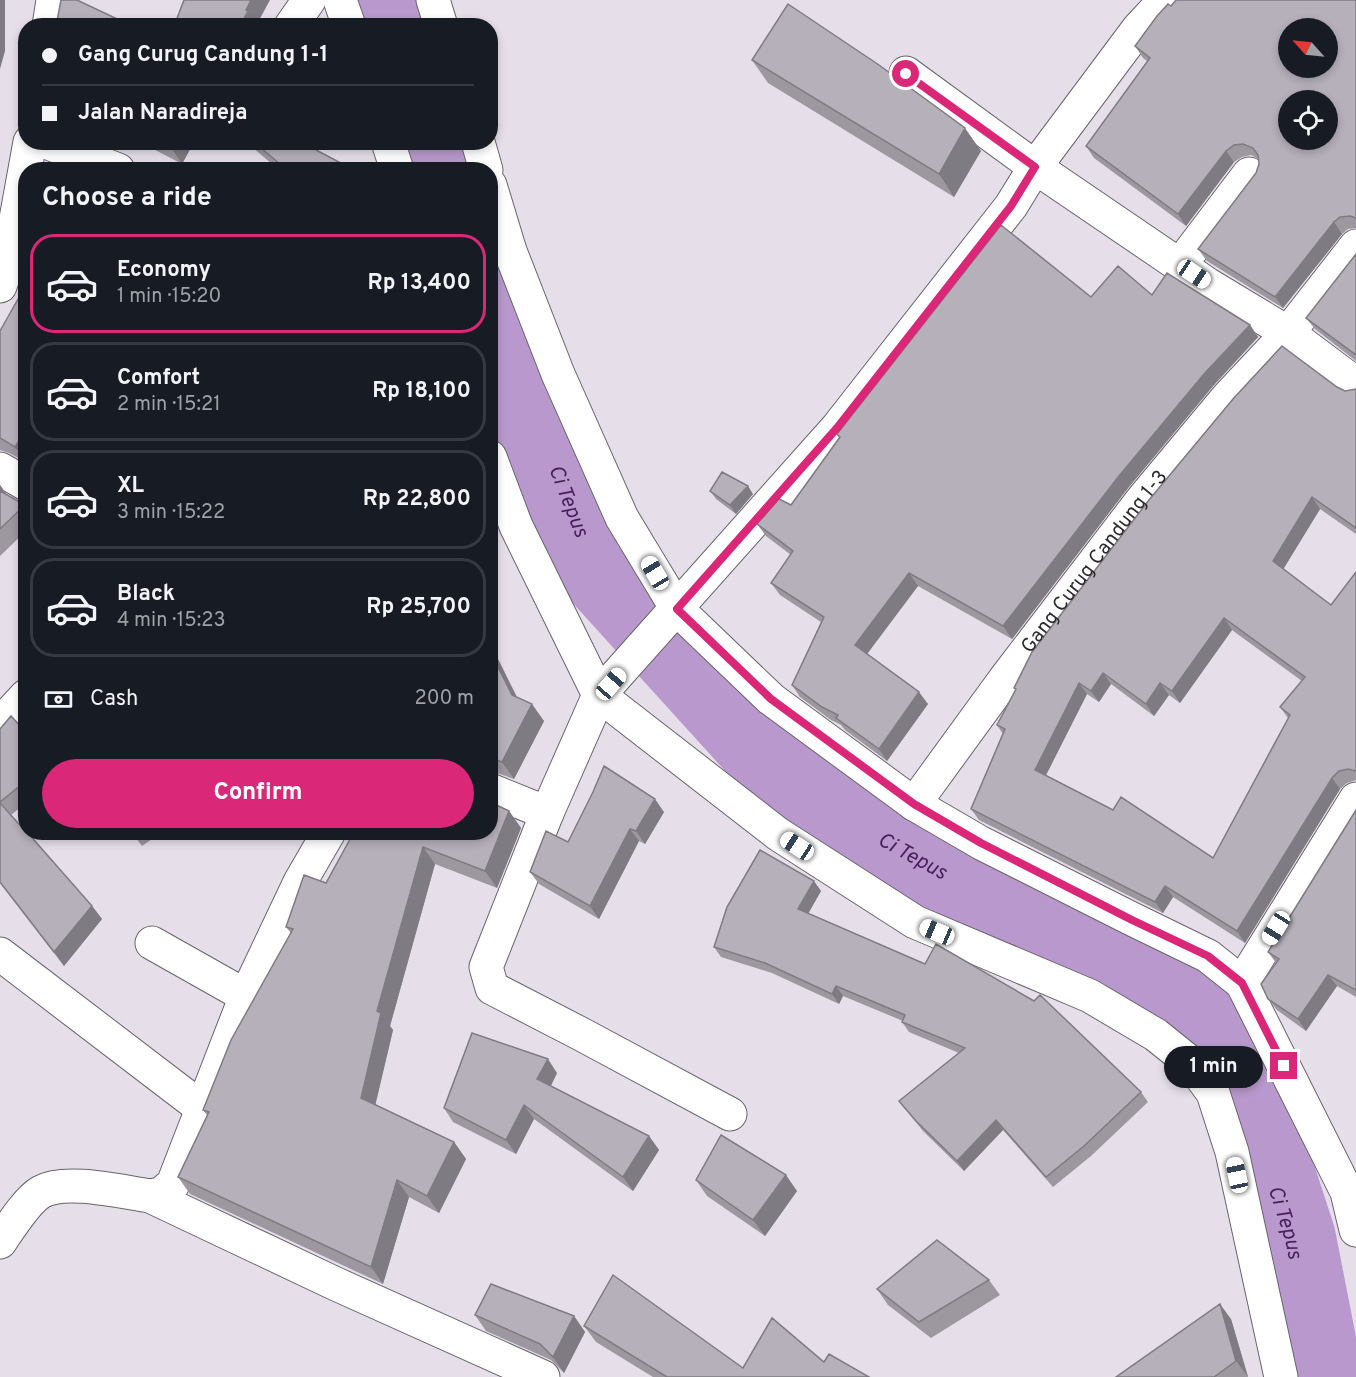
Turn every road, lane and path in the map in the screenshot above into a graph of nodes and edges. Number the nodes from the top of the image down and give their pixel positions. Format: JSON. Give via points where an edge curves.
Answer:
{"nodes":[{"id":1,"x":53,"y":0,"type":"edge"},
{"id":2,"x":309,"y":0,"type":"edge"},
{"id":3,"x":340,"y":0,"type":"edge"},
{"id":4,"x":434,"y":0,"type":"edge"},
{"id":5,"x":1165,"y":0,"type":"edge"},
{"id":6,"x":50,"y":18,"type":"edge"},
{"id":7,"x":297,"y":18,"type":"edge"},
{"id":8,"x":346,"y":18,"type":"edge"},
{"id":9,"x":439,"y":18,"type":"edge"},
{"id":10,"x":906,"y":74,"type":"dead end"},
{"id":11,"x":67,"y":150,"type":"edge"},
{"id":12,"x":97,"y":162,"type":"edge"},
{"id":13,"x":1035,"y":167,"type":"junction"},
{"id":14,"x":1249,"y":174,"type":"dead end"},
{"id":15,"x":18,"y":208,"type":"edge"},
{"id":16,"x":498,"y":211,"type":"edge"},
{"id":17,"x":1356,"y":246,"type":"edge"},
{"id":18,"x":1180,"y":265,"type":"junction"},
{"id":19,"x":0,"y":286,"type":"edge"},
{"id":20,"x":1288,"y":333,"type":"junction"},
{"id":21,"x":1356,"y":384,"type":"edge"},
{"id":22,"x":0,"y":469,"type":"edge"},
{"id":23,"x":498,"y":478,"type":"edge"},
{"id":24,"x":18,"y":479,"type":"edge"},
{"id":25,"x":668,"y":618,"type":"junction"},
{"id":26,"x":605,"y":689,"type":"junction"},
{"id":27,"x":18,"y":705,"type":"edge"},
{"id":28,"x":0,"y":724,"type":"edge"},
{"id":29,"x":498,"y":793,"type":"edge"},
{"id":30,"x":1356,"y":800,"type":"edge"},
{"id":31,"x":914,"y":804,"type":"junction"},
{"id":32,"x":546,"y":813,"type":"junction"},
{"id":33,"x":324,"y":840,"type":"edge"},
{"id":34,"x":152,"y":943,"type":"dead end"},
{"id":35,"x":0,"y":954,"type":"edge"},
{"id":36,"x":1242,"y":983,"type":"junction"},
{"id":37,"x":246,"y":996,"type":"junction"},
{"id":38,"x":203,"y":1109,"type":"junction"},
{"id":39,"x":730,"y":1114,"type":"dead end"},
{"id":40,"x":1351,"y":1188,"type":"edge"},
{"id":41,"x":150,"y":1196,"type":"junction"},
{"id":42,"x":1356,"y":1230,"type":"edge"},
{"id":43,"x":0,"y":1242,"type":"edge"},
{"id":44,"x":543,"y":1377,"type":"edge"},
{"id":45,"x":1281,"y":1377,"type":"edge"}],
"edges":[{"from":1,"to":6,"type":"street"},
{"from":2,"to":7,"type":"street"},
{"from":3,"to":8,"type":"street"},
{"from":4,"to":9,"type":"street"},
{"from":5,"to":13,"type":"street","via":[[1138,29]]},
{"from":10,"to":13,"type":"street"},
{"from":11,"to":12,"type":"street"},
{"from":13,"to":18,"type":"street"},
{"from":13,"to":25,"type":"street","via":[[1011,206],[837,428]]},
{"from":14,"to":18,"type":"street"},
{"from":15,"to":19,"type":"street"},
{"from":16,"to":25,"type":"street","via":[[558,374]]},
{"from":17,"to":20,"type":"street","name":"Gang Curug Candung 1-3"},
{"from":18,"to":20,"type":"street"},
{"from":20,"to":21,"type":"street"},
{"from":20,"to":31,"type":"street","name":"Gang Curug Candung 1-3","via":[[1227,398],[1142,500]]},
{"from":22,"to":24,"type":"street"},
{"from":23,"to":26,"type":"street","via":[[516,526]]},
{"from":25,"to":26,"type":"street"},
{"from":25,"to":31,"type":"street"},
{"from":26,"to":32,"type":"street"},
{"from":26,"to":45,"type":"street","via":[[777,834],[915,922],[1090,996],[1156,1035],[1192,1064],[1214,1093],[1232,1152]]},
{"from":27,"to":28,"type":"street"},
{"from":29,"to":32,"type":"street"},
{"from":30,"to":36,"type":"street"},
{"from":31,"to":36,"type":"street","via":[[981,843],[1208,956]]},
{"from":32,"to":39,"type":"street","via":[[486,967],[492,988]]},
{"from":33,"to":37,"type":"street"},
{"from":34,"to":37,"type":"street"},
{"from":35,"to":38,"type":"street"},
{"from":36,"to":40,"type":"street"},
{"from":37,"to":38,"type":"street"},
{"from":38,"to":41,"type":"street","via":[[173,1184],[161,1194]]},
{"from":40,"to":42,"type":"street"},
{"from":41,"to":43,"type":"street","via":[[68,1185],[40,1192]]},
{"from":41,"to":44,"type":"street"}]}
